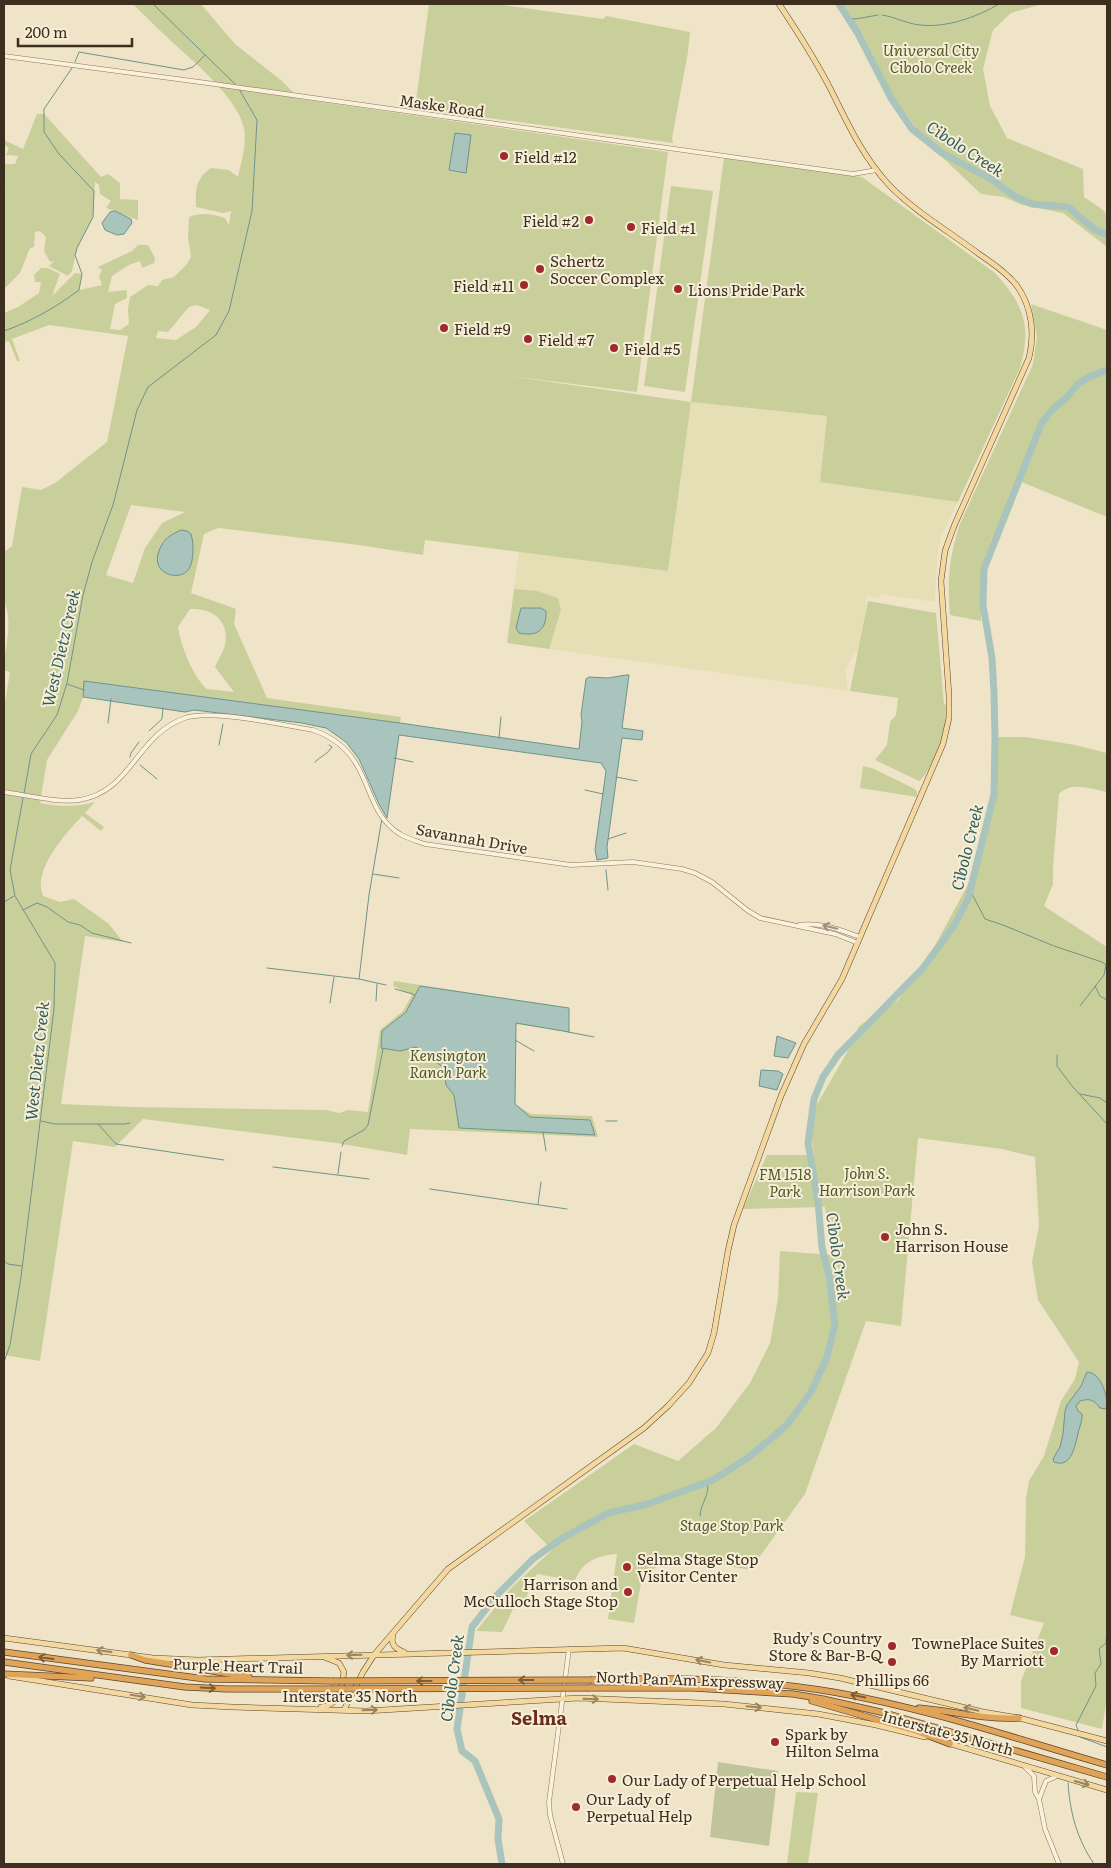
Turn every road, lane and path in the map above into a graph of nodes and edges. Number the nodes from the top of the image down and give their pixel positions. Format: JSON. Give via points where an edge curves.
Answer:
{"nodes":[{"id":1,"x":779,"y":4,"type":"edge"},
{"id":2,"x":4,"y":56,"type":"edge"},
{"id":3,"x":877,"y":170,"type":"junction"},
{"id":4,"x":4,"y":792,"type":"edge"},
{"id":5,"x":799,"y":926,"type":"junction"},
{"id":6,"x":860,"y":937,"type":"junction"},
{"id":7,"x":858,"y":944,"type":"junction"},
{"id":8,"x":394,"y":1630,"type":"junction"},
{"id":9,"x":4,"y":1638,"type":"edge"},
{"id":10,"x":569,"y":1649,"type":"junction"},
{"id":11,"x":4,"y":1652,"type":"edge"},
{"id":12,"x":407,"y":1653,"type":"junction"},
{"id":13,"x":374,"y":1654,"type":"junction"},
{"id":14,"x":131,"y":1655,"type":"junction"},
{"id":15,"x":320,"y":1656,"type":"junction"},
{"id":16,"x":4,"y":1662,"type":"edge"},
{"id":17,"x":4,"y":1675,"type":"edge"},
{"id":18,"x":118,"y":1678,"type":"junction"},
{"id":19,"x":269,"y":1679,"type":"junction"},
{"id":20,"x":472,"y":1680,"type":"joint"},
{"id":21,"x":470,"y":1689,"type":"joint"},
{"id":22,"x":793,"y":1694,"type":"junction"},
{"id":23,"x":562,"y":1700,"type":"junction"},
{"id":24,"x":905,"y":1707,"type":"junction"},
{"id":25,"x":305,"y":1709,"type":"junction"},
{"id":26,"x":344,"y":1710,"type":"junction"},
{"id":27,"x":1019,"y":1718,"type":"junction"},
{"id":28,"x":1106,"y":1740,"type":"edge"},
{"id":29,"x":950,"y":1744,"type":"junction"},
{"id":30,"x":1107,"y":1765,"type":"edge"},
{"id":31,"x":1024,"y":1766,"type":"junction"},
{"id":32,"x":1057,"y":1776,"type":"junction"},
{"id":33,"x":1107,"y":1777,"type":"edge"},
{"id":34,"x":1107,"y":1790,"type":"edge"},
{"id":35,"x":1039,"y":1799,"type":"junction"},
{"id":36,"x":563,"y":1864,"type":"edge"},
{"id":37,"x":1059,"y":1864,"type":"edge"}],
"edges":[{"from":1,"to":3,"type":"main road","via":[[812,54],[855,138]]},
{"from":2,"to":3,"type":"street","name":"Maske Road","via":[[853,174]]},
{"from":3,"to":6,"type":"main road","via":[[909,203],[1010,278],[1028,307],[1032,341],[1024,371],[945,551],[941,593],[949,718],[943,744]]},
{"from":4,"to":5,"type":"street","name":"Savannah Drive","via":[[78,800],[110,788],[156,735],[177,722],[202,715],[273,723],[313,730],[339,743],[356,763],[375,808],[399,834],[425,844],[571,865],[633,862],[682,869],[707,879],[760,918]]},
{"from":6,"to":5,"type":"street","name":"Savannah Drive","one_way":true,"via":[[826,925]]},
{"from":5,"to":7,"type":"street","name":"Savannah Drive","via":[[835,934]]},
{"from":6,"to":7,"type":"main road"},
{"from":7,"to":8,"type":"main road","via":[[804,1044],[781,1096],[734,1225],[714,1334],[697,1371],[673,1401],[644,1428],[448,1569]]},
{"from":8,"to":12,"type":"main road","via":[[392,1644]]},
{"from":8,"to":13,"type":"main road"},
{"from":14,"to":9,"type":"main road","name":"Interstate 35 North","one_way":true},
{"from":10,"to":12,"type":"main road","name":"Interstate 35 North"},
{"from":10,"to":23,"type":"street"},
{"from":27,"to":10,"type":"main road","name":"Interstate 35 North","one_way":true,"via":[[809,1672],[724,1665],[623,1648]]},
{"from":19,"to":11,"type":"highway","name":"Purple Heart Trail","one_way":true,"via":[[176,1676]]},
{"from":12,"to":13,"type":"main road","name":"Interstate 35 North"},
{"from":13,"to":15,"type":"main road","name":"Interstate 35 North","one_way":true},
{"from":13,"to":26,"type":"main road"},
{"from":14,"to":15,"type":"main road","name":"Interstate 35 North","via":[[198,1660]]},
{"from":14,"to":19,"type":"highway","via":[[195,1669]]},
{"from":15,"to":25,"type":"main road","via":[[335,1661],[343,1668],[338,1697],[330,1706]]},
{"from":16,"to":18,"type":"highway","name":"Purple Heart Trail"},
{"from":17,"to":18,"type":"highway"},
{"from":17,"to":25,"type":"main road","name":"Interstate 35 North","one_way":true,"via":[[192,1704]]},
{"from":18,"to":21,"type":"highway","name":"Purple Heart Trail","one_way":true,"bridge":true,"via":[[202,1688]]},
{"from":20,"to":19,"type":"highway","name":"Purple Heart Trail","one_way":true,"bridge":true},
{"from":24,"to":20,"type":"highway","name":"North Pan Am Expressway","one_way":true,"bridge":true,"via":[[766,1682]]},
{"from":21,"to":22,"type":"highway","name":"North Pan Am Expressway","bridge":true,"via":[[694,1688]]},
{"from":22,"to":29,"type":"highway"},
{"from":22,"to":33,"type":"highway","name":"North Pan Am Expressway","via":[[878,1711]]},
{"from":26,"to":23,"type":"main road","name":"Interstate 35 North","one_way":true},
{"from":23,"to":29,"type":"main road","name":"Interstate 35 North","one_way":true,"via":[[756,1707],[818,1714]]},
{"from":23,"to":36,"type":"street","via":[[549,1802]]},
{"from":24,"to":27,"type":"highway","via":[[998,1719]]},
{"from":24,"to":30,"type":"highway","name":"North Pan Am Expressway"},
{"from":25,"to":26,"type":"main road","name":"Interstate 35 North"},
{"from":27,"to":28,"type":"main road","name":"Interstate 35 North"},
{"from":29,"to":31,"type":"main road","name":"Interstate 35 North"},
{"from":31,"to":32,"type":"main road","name":"Interstate 35 North"},
{"from":31,"to":35,"type":"street","via":[[1034,1776]]},
{"from":32,"to":34,"type":"main road","name":"Interstate 35 North","one_way":true},
{"from":32,"to":35,"type":"street","via":[[1043,1785]]},
{"from":35,"to":37,"type":"street","via":[[1045,1829]]}]}
